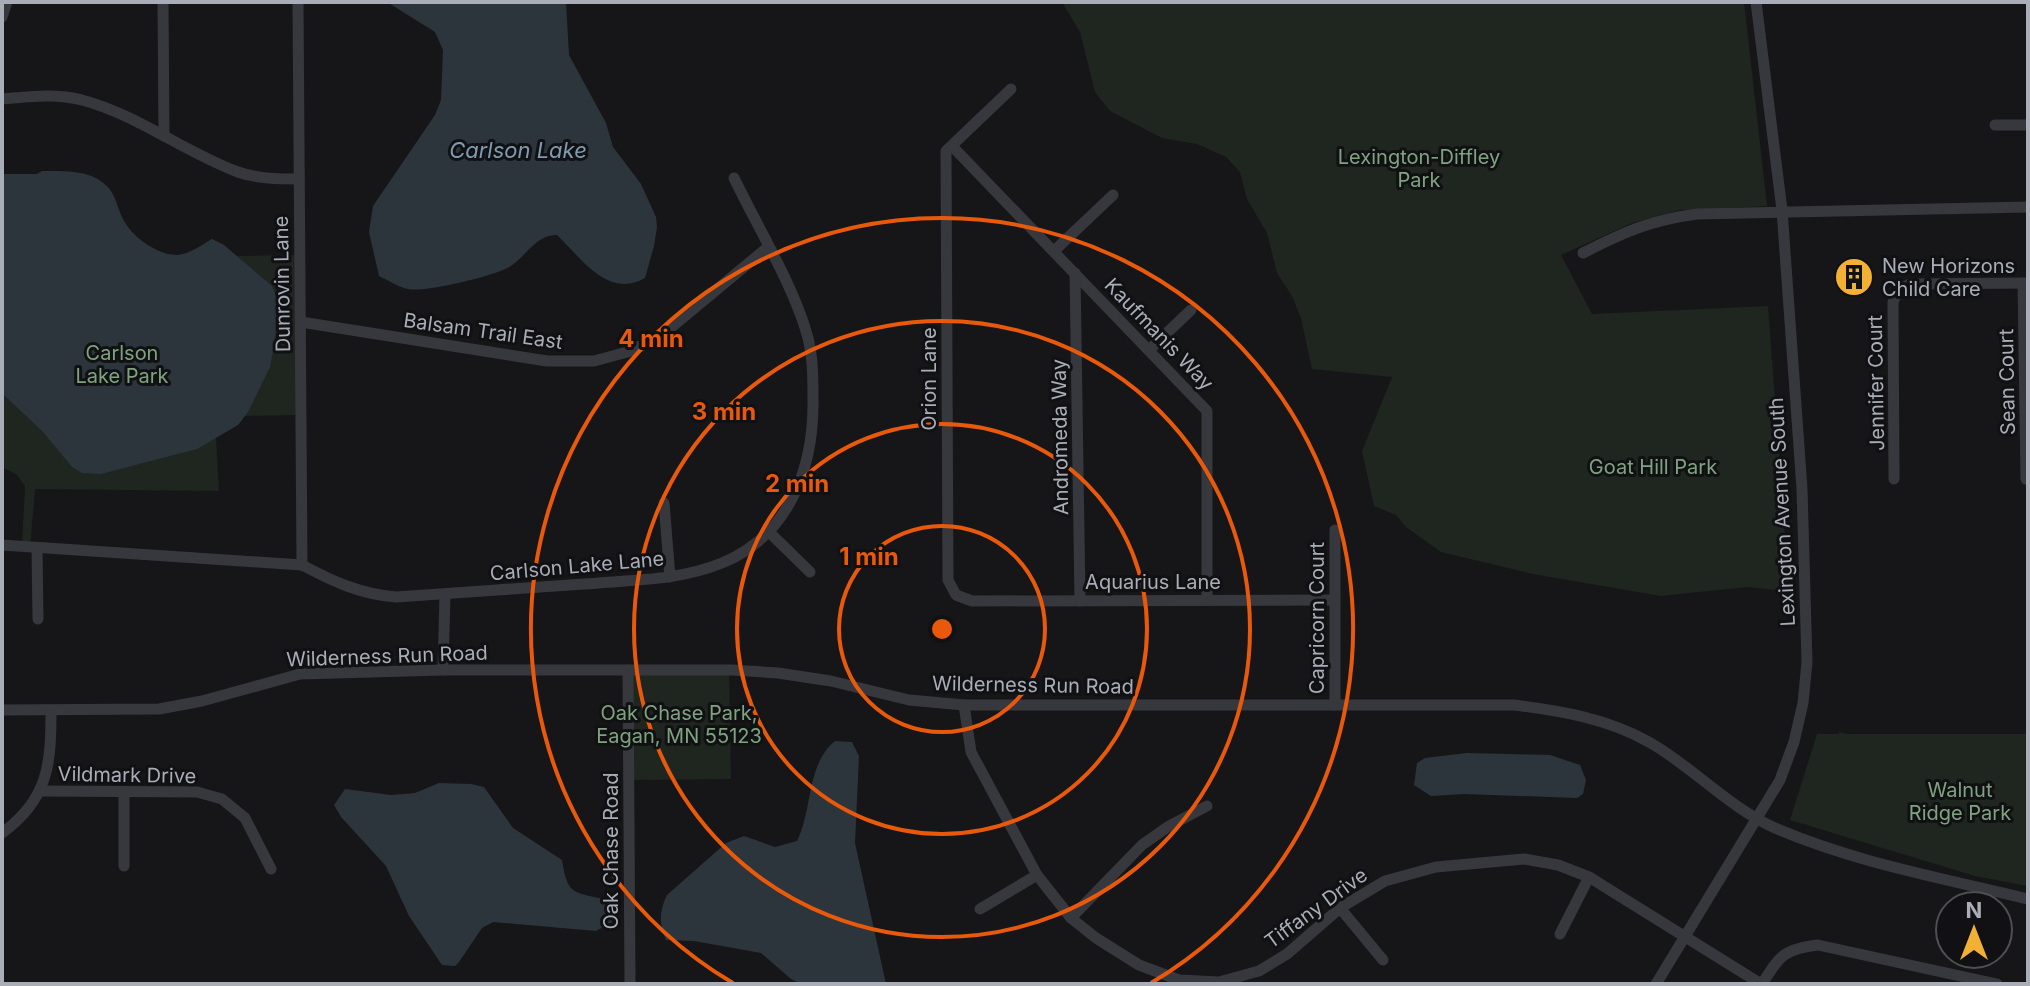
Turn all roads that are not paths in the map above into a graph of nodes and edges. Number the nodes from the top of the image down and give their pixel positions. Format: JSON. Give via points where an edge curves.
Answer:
{"nodes":[{"id":1,"x":7,"y":2,"type":"edge"},
{"id":2,"x":163,"y":2,"type":"edge"},
{"id":3,"x":298,"y":2,"type":"edge"},
{"id":4,"x":1756,"y":2,"type":"edge"},
{"id":5,"x":2,"y":17,"type":"edge"},
{"id":6,"x":1011,"y":89,"type":"dead end"},
{"id":7,"x":2,"y":99,"type":"edge"},
{"id":8,"x":1995,"y":125,"type":"dead end"},
{"id":9,"x":2028,"y":125,"type":"edge"},
{"id":10,"x":164,"y":136,"type":"junction"},
{"id":11,"x":952,"y":146,"type":"junction"},
{"id":12,"x":734,"y":178,"type":"dead end"},
{"id":13,"x":299,"y":179,"type":"junction"},
{"id":14,"x":1113,"y":195,"type":"dead end"},
{"id":15,"x":2028,"y":207,"type":"edge"},
{"id":16,"x":1782,"y":210,"type":"junction"},
{"id":17,"x":768,"y":247,"type":"junction"},
{"id":18,"x":1054,"y":251,"type":"junction"},
{"id":19,"x":1583,"y":253,"type":"dead end"},
{"id":20,"x":1075,"y":273,"type":"junction"},
{"id":21,"x":2026,"y":283,"type":"edge"},
{"id":22,"x":1191,"y":310,"type":"dead end"},
{"id":23,"x":301,"y":322,"type":"junction"},
{"id":24,"x":1149,"y":350,"type":"junction"},
{"id":25,"x":1894,"y":479,"type":"dead end"},
{"id":26,"x":2026,"y":479,"type":"edge"},
{"id":27,"x":664,"y":503,"type":"dead end"},
{"id":28,"x":1335,"y":530,"type":"dead end"},
{"id":29,"x":768,"y":531,"type":"junction"},
{"id":30,"x":2,"y":545,"type":"edge"},
{"id":31,"x":37,"y":549,"type":"junction"},
{"id":32,"x":302,"y":565,"type":"junction"},
{"id":33,"x":810,"y":572,"type":"dead end"},
{"id":34,"x":670,"y":577,"type":"junction"},
{"id":35,"x":445,"y":594,"type":"junction"},
{"id":36,"x":1207,"y":600,"type":"junction"},
{"id":37,"x":1335,"y":600,"type":"junction"},
{"id":38,"x":972,"y":601,"type":"joint"},
{"id":39,"x":1080,"y":601,"type":"junction"},
{"id":40,"x":38,"y":619,"type":"dead end"},
{"id":41,"x":443,"y":670,"type":"junction"},
{"id":42,"x":628,"y":670,"type":"junction"},
{"id":43,"x":964,"y":705,"type":"junction"},
{"id":44,"x":1335,"y":705,"type":"junction"},
{"id":45,"x":2,"y":710,"type":"edge"},
{"id":46,"x":51,"y":710,"type":"junction"},
{"id":47,"x":40,"y":791,"type":"junction"},
{"id":48,"x":124,"y":792,"type":"junction"},
{"id":49,"x":1207,"y":806,"type":"dead end"},
{"id":50,"x":1758,"y":819,"type":"junction"},
{"id":51,"x":2,"y":833,"type":"edge"},
{"id":52,"x":124,"y":866,"type":"dead end"},
{"id":53,"x":271,"y":869,"type":"dead end"},
{"id":54,"x":1037,"y":875,"type":"junction"},
{"id":55,"x":1589,"y":877,"type":"junction"},
{"id":56,"x":2028,"y":899,"type":"edge"},
{"id":57,"x":1340,"y":908,"type":"junction"},
{"id":58,"x":980,"y":909,"type":"dead end"},
{"id":59,"x":1071,"y":918,"type":"junction"},
{"id":60,"x":1560,"y":934,"type":"dead end"},
{"id":61,"x":1686,"y":937,"type":"junction"},
{"id":62,"x":1383,"y":960,"type":"dead end"},
{"id":63,"x":1179,"y":982,"type":"edge"},
{"id":64,"x":630,"y":984,"type":"edge"},
{"id":65,"x":1656,"y":984,"type":"edge"},
{"id":66,"x":1762,"y":984,"type":"edge"},
{"id":67,"x":1997,"y":984,"type":"edge"}],
"edges":[{"from":1,"to":5,"type":"street"},
{"from":2,"to":10,"type":"street"},
{"from":3,"to":13,"type":"street","name":"Dunrovin Lane"},
{"from":4,"to":16,"type":"street","name":"Lexington Avenue South"},
{"from":6,"to":11,"type":"street"},
{"from":7,"to":10,"type":"street","via":[[78,99]]},
{"from":8,"to":9,"type":"street"},
{"from":10,"to":13,"type":"street","via":[[239,172]]},
{"from":11,"to":18,"type":"street","name":"Kaufmanis Way"},
{"from":11,"to":38,"type":"street","name":"Orion Lane","via":[[946,151],[948,580],[956,595]]},
{"from":12,"to":17,"type":"street","name":"Carlson Lake Lane"},
{"from":13,"to":23,"type":"street","name":"Dunrovin Lane"},
{"from":14,"to":18,"type":"street"},
{"from":15,"to":16,"type":"street"},
{"from":16,"to":19,"type":"street","via":[[1660,219]]},
{"from":16,"to":50,"type":"street","name":"Lexington Avenue South","via":[[1802,489],[1807,662],[1794,742]]},
{"from":17,"to":23,"type":"street","name":"Balsam Trail East","via":[[662,335],[594,361],[547,361]]},
{"from":17,"to":29,"type":"street","name":"Carlson Lake Lane","via":[[808,339],[813,421],[803,479]]},
{"from":18,"to":20,"type":"street","name":"Kaufmanis Way"},
{"from":20,"to":24,"type":"street","name":"Kaufmanis Way"},
{"from":20,"to":39,"type":"street","name":"Andromeda Way"},
{"from":21,"to":25,"type":"street","name":"Jennifer Court","via":[[1910,284],[1899,289],[1893,302]]},
{"from":21,"to":26,"type":"street","name":"Sean Court"},
{"from":22,"to":24,"type":"street"},
{"from":23,"to":32,"type":"street","name":"Dunrovin Lane"},
{"from":24,"to":36,"type":"street","name":"Kaufmanis Way","via":[[1207,411]]},
{"from":27,"to":34,"type":"street"},
{"from":28,"to":37,"type":"street","name":"Capricorn Court"},
{"from":29,"to":33,"type":"street"},
{"from":29,"to":34,"type":"street","name":"Carlson Lake Lane","via":[[725,562]]},
{"from":30,"to":31,"type":"street","name":"Carlson Lake Lane"},
{"from":31,"to":32,"type":"street","name":"Carlson Lake Lane"},
{"from":31,"to":40,"type":"street"},
{"from":32,"to":35,"type":"street","name":"Carlson Lake Lane","via":[[369,595]]},
{"from":34,"to":35,"type":"street","name":"Carlson Lake Lane"},
{"from":35,"to":41,"type":"street"},
{"from":36,"to":37,"type":"street","name":"Aquarius Lane"},
{"from":36,"to":39,"type":"street","name":"Aquarius Lane"},
{"from":37,"to":44,"type":"street","name":"Capricorn Court"},
{"from":38,"to":39,"type":"street","name":"Aquarius Lane"},
{"from":41,"to":42,"type":"street","name":"Wilderness Run Road"},
{"from":41,"to":46,"type":"street","name":"Wilderness Run Road","via":[[300,674],[159,709]]},
{"from":42,"to":43,"type":"street","name":"Wilderness Run Road","via":[[778,673],[909,700]]},
{"from":42,"to":64,"type":"street","name":"Oak Chase Road"},
{"from":43,"to":44,"type":"street","name":"Wilderness Run Road"},
{"from":43,"to":54,"type":"street","name":"Tiffany Drive","via":[[971,752]]},
{"from":44,"to":50,"type":"street","name":"Wilderness Run Road","via":[[1514,705],[1576,713],[1650,742]]},
{"from":45,"to":46,"type":"street","name":"Wilderness Run Road"},
{"from":46,"to":47,"type":"street","via":[[51,757]]},
{"from":47,"to":48,"type":"street","name":"Vildmark Drive"},
{"from":47,"to":51,"type":"street"},
{"from":48,"to":52,"type":"street"},
{"from":48,"to":53,"type":"street","name":"Vildmark Drive","via":[[197,792],[222,799],[245,818]]},
{"from":49,"to":59,"type":"street","via":[[1142,845]]},
{"from":50,"to":56,"type":"street","name":"Wilderness Run Road","via":[[1840,853]]},
{"from":50,"to":61,"type":"street","name":"Lexington Avenue South"},
{"from":54,"to":58,"type":"street"},
{"from":54,"to":59,"type":"street","name":"Tiffany Drive"},
{"from":55,"to":57,"type":"street","name":"Tiffany Drive","via":[[1524,859],[1436,867],[1385,881]]},
{"from":55,"to":60,"type":"street"},
{"from":55,"to":61,"type":"street","name":"Tiffany Drive"},
{"from":57,"to":62,"type":"street"},
{"from":57,"to":63,"type":"street","name":"Tiffany Drive","via":[[1259,971],[1219,982]]},
{"from":59,"to":63,"type":"street","name":"Tiffany Drive","via":[[1139,965]]},
{"from":61,"to":65,"type":"street","name":"Lexington Avenue South"},
{"from":61,"to":66,"type":"street","name":"Tiffany Drive"},
{"from":66,"to":67,"type":"street","via":[[1780,956],[1818,945]]}]}
